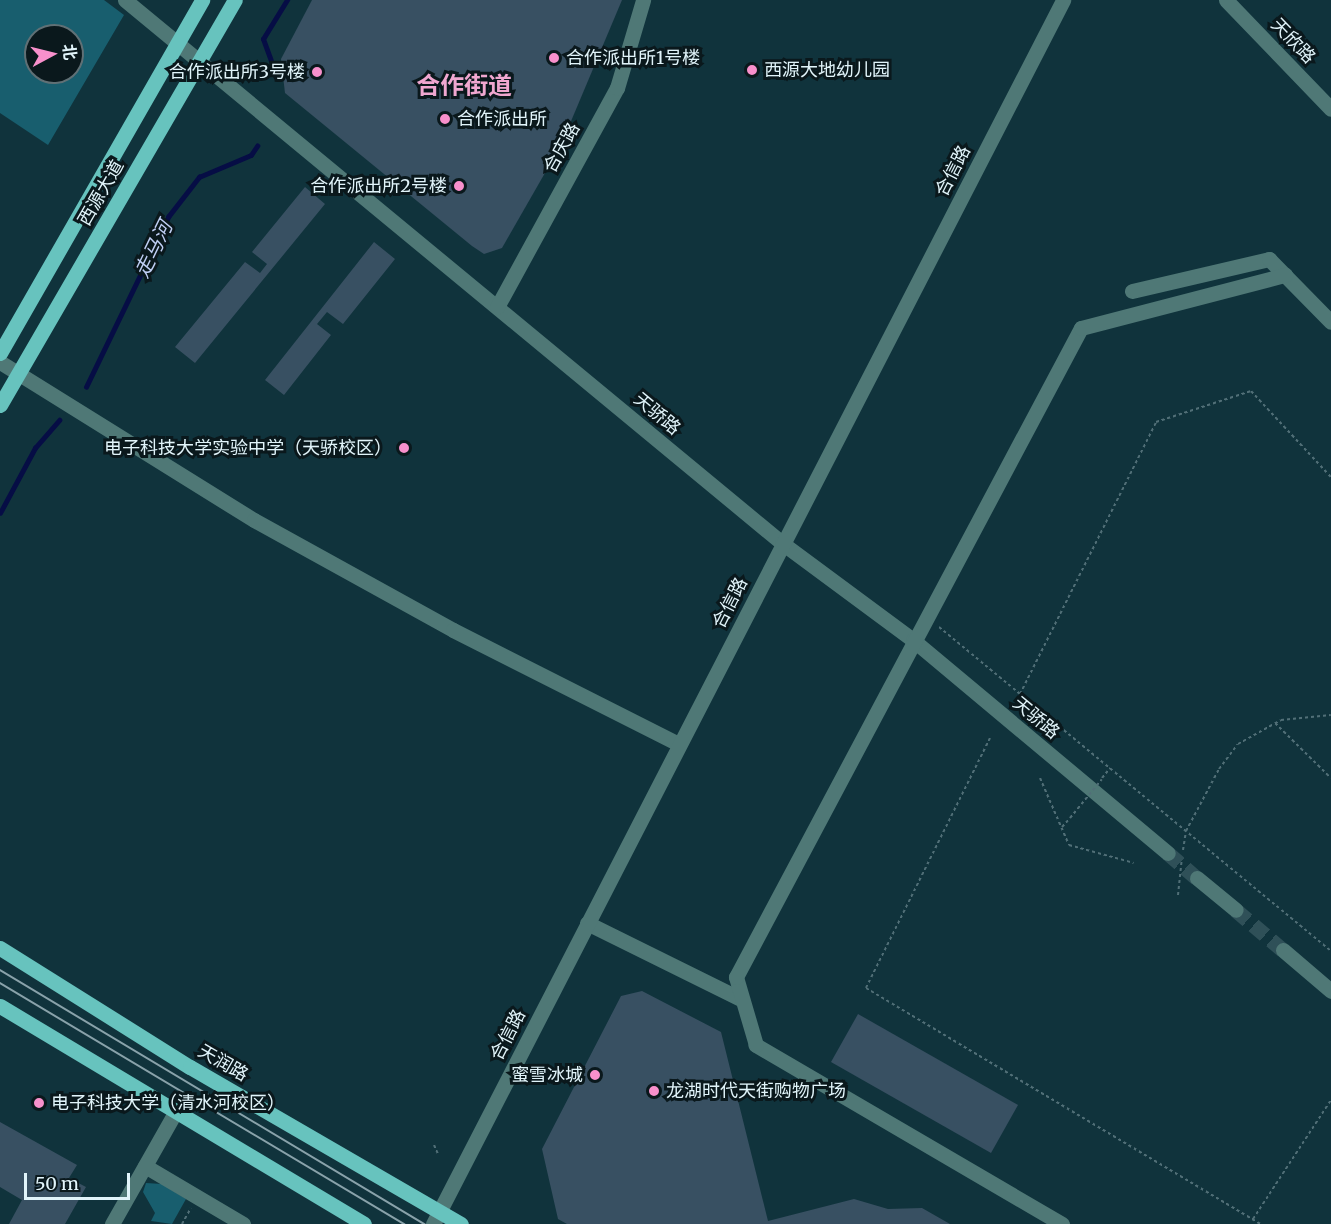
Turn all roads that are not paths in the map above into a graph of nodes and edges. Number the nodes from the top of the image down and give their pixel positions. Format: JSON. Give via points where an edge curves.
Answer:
{"nodes":[{"id":1,"x":125,"y":0,"type":"edge"},
{"id":2,"x":202,"y":0,"type":"edge"},
{"id":3,"x":235,"y":0,"type":"edge"},
{"id":4,"x":643,"y":0,"type":"edge"},
{"id":5,"x":1063,"y":0,"type":"edge"},
{"id":6,"x":1226,"y":0,"type":"edge"},
{"id":7,"x":178,"y":44,"type":"junction"},
{"id":8,"x":201,"y":60,"type":"junction"},
{"id":9,"x":1331,"y":109,"type":"edge"},
{"id":10,"x":1285,"y":275,"type":"junction"},
{"id":11,"x":1132,"y":291,"type":"dead end"},
{"id":12,"x":497,"y":307,"type":"junction"},
{"id":13,"x":1331,"y":322,"type":"edge"},
{"id":14,"x":0,"y":353,"type":"edge"},
{"id":15,"x":0,"y":362,"type":"edge"},
{"id":16,"x":17,"y":376,"type":"junction"},
{"id":17,"x":0,"y":405,"type":"edge"},
{"id":18,"x":782,"y":543,"type":"junction"},
{"id":19,"x":913,"y":640,"type":"junction"},
{"id":20,"x":679,"y":744,"type":"junction"},
{"id":21,"x":1168,"y":853,"type":"tunnel mouth"},
{"id":22,"x":1197,"y":878,"type":"tunnel mouth"},
{"id":23,"x":1236,"y":910,"type":"tunnel mouth"},
{"id":24,"x":587,"y":923,"type":"junction"},
{"id":25,"x":0,"y":948,"type":"edge"},
{"id":26,"x":1283,"y":950,"type":"tunnel mouth"},
{"id":27,"x":1331,"y":990,"type":"edge"},
{"id":28,"x":741,"y":999,"type":"junction"},
{"id":29,"x":0,"y":1006,"type":"edge"},
{"id":30,"x":176,"y":1111,"type":"junction"},
{"id":31,"x":145,"y":1166,"type":"junction"},
{"id":32,"x":436,"y":1217,"type":"edge"},
{"id":33,"x":112,"y":1224,"type":"edge"},
{"id":34,"x":243,"y":1224,"type":"edge"},
{"id":35,"x":364,"y":1224,"type":"edge"},
{"id":36,"x":461,"y":1224,"type":"edge"},
{"id":37,"x":1062,"y":1224,"type":"edge"}],
"edges":[{"from":1,"to":7,"type":"street","name":"天骄路"},
{"from":2,"to":7,"type":"main road","name":"西源大道"},
{"from":3,"to":8,"type":"main road","name":"西源大道"},
{"from":4,"to":12,"type":"street","name":"合庆路","via":[[616,88]]},
{"from":5,"to":18,"type":"street","name":"合信路"},
{"from":6,"to":9,"type":"street","name":"天欣路"},
{"from":7,"to":8,"type":"street","name":"天骄路"},
{"from":7,"to":14,"type":"main road","name":"西源大道"},
{"from":8,"to":12,"type":"street","name":"天骄路"},
{"from":8,"to":16,"type":"main road","name":"西源大道"},
{"from":10,"to":11,"type":"street","via":[[1269,259]]},
{"from":10,"to":13,"type":"street"},
{"from":10,"to":19,"type":"street","via":[[1081,328]]},
{"from":12,"to":18,"type":"street","name":"天骄路"},
{"from":15,"to":16,"type":"street"},
{"from":16,"to":17,"type":"main road","name":"西源大道"},
{"from":16,"to":20,"type":"street","via":[[286,537],[453,630]]},
{"from":18,"to":19,"type":"street","name":"天骄路"},
{"from":18,"to":20,"type":"street","name":"合信路"},
{"from":19,"to":21,"type":"street","name":"天骄路"},
{"from":19,"to":28,"type":"street","via":[[736,977]]},
{"from":20,"to":24,"type":"street","name":"合信路"},
{"from":22,"to":23,"type":"street"},
{"from":24,"to":28,"type":"street"},
{"from":24,"to":32,"type":"street","name":"合信路"},
{"from":25,"to":32,"type":"main road","name":"天润路"},
{"from":26,"to":27,"type":"street"},
{"from":28,"to":37,"type":"street","via":[[756,1045]]},
{"from":29,"to":30,"type":"main road"},
{"from":30,"to":31,"type":"street"},
{"from":30,"to":35,"type":"main road"},
{"from":31,"to":33,"type":"street"},
{"from":31,"to":34,"type":"street"},
{"from":32,"to":36,"type":"main road","name":"天润路"}]}
